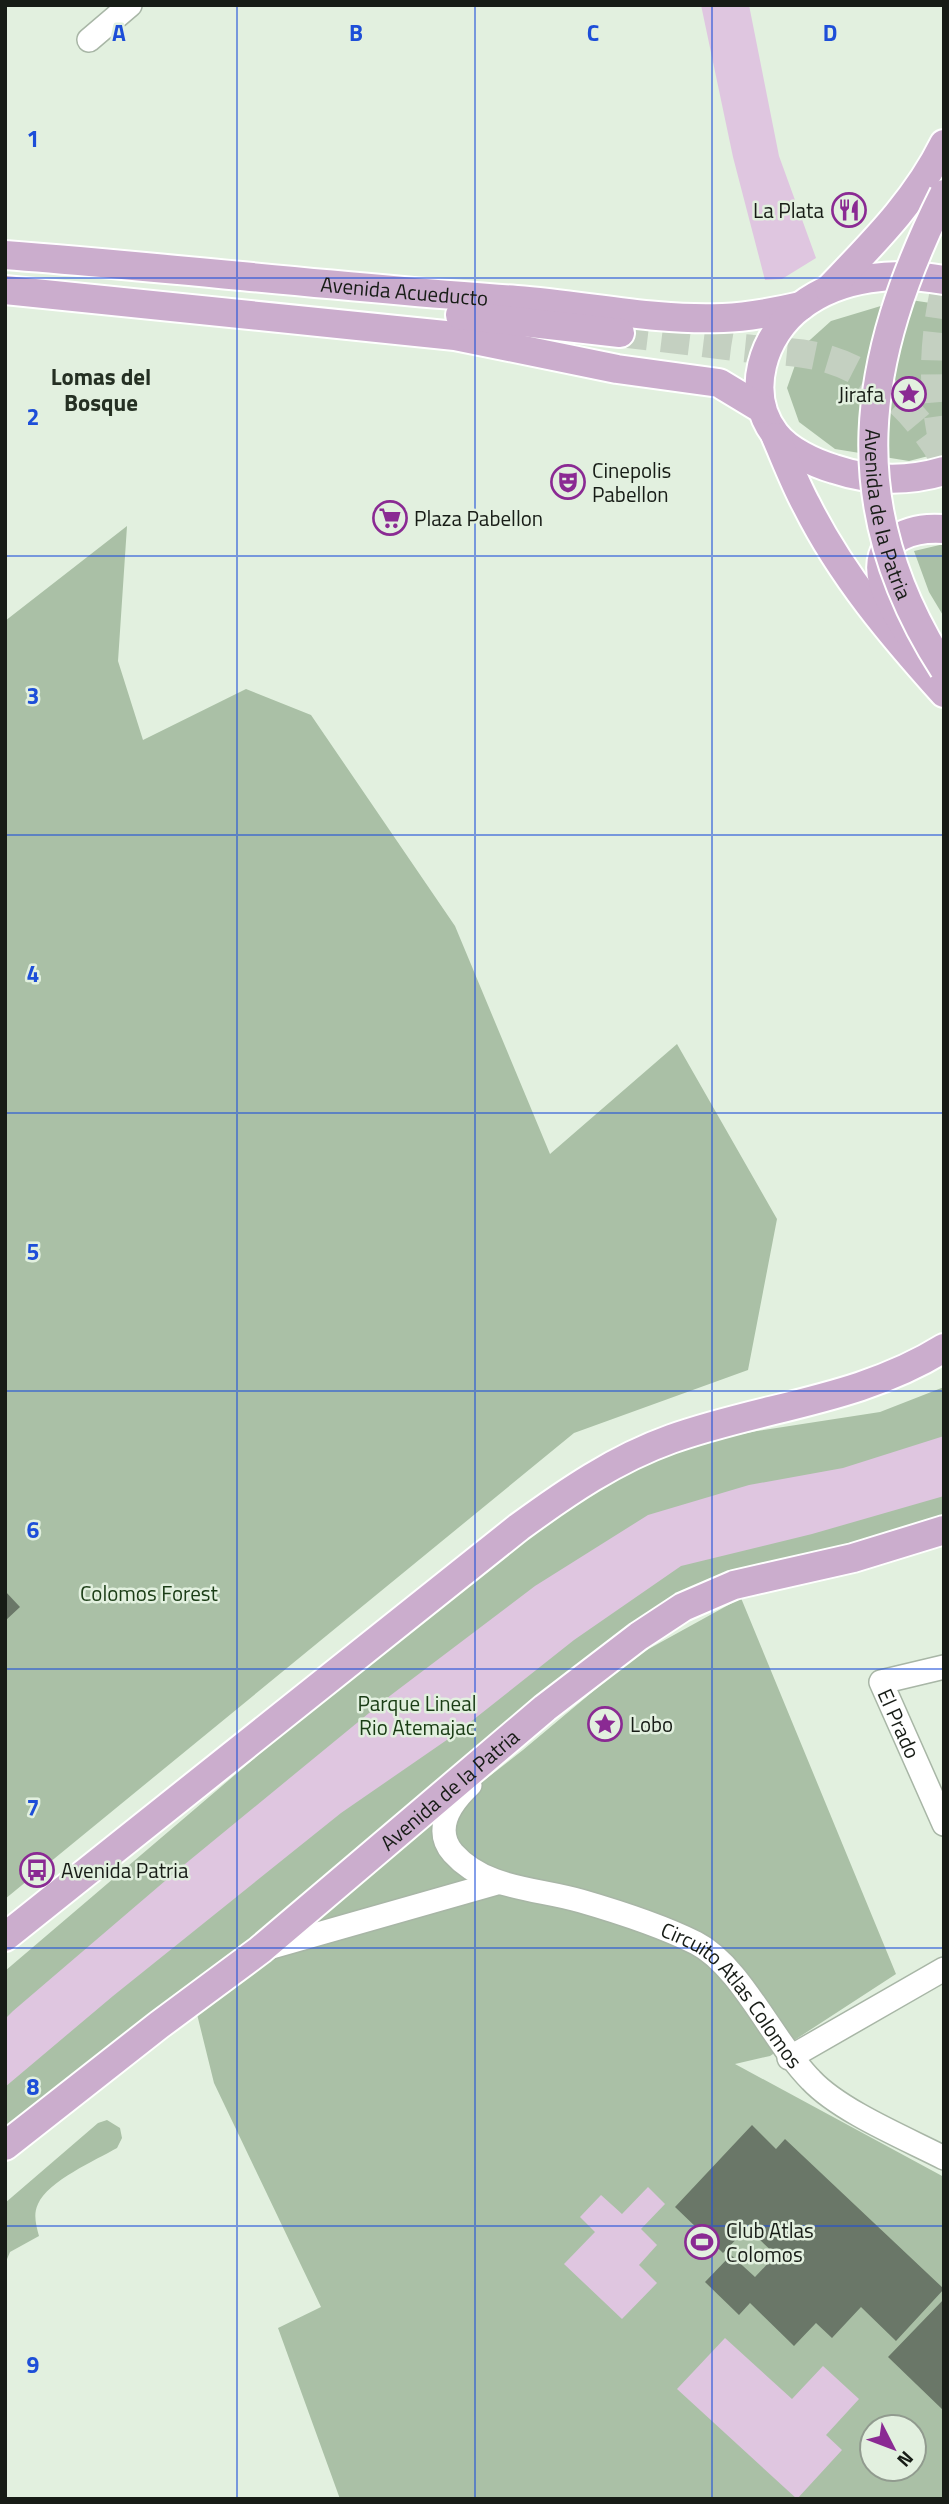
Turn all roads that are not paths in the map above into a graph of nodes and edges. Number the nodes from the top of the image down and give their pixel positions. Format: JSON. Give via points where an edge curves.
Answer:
{"nodes":[{"id":1,"x":130,"y":5,"type":"edge"},
{"id":2,"x":89,"y":40,"type":"dead end"},
{"id":3,"x":944,"y":144,"type":"edge"},
{"id":4,"x":936,"y":186,"type":"edge"},
{"id":5,"x":944,"y":236,"type":"edge"},
{"id":6,"x":5,"y":255,"type":"edge"},
{"id":7,"x":41,"y":257,"type":"junction"},
{"id":8,"x":944,"y":280,"type":"edge"},
{"id":9,"x":5,"y":290,"type":"edge"},
{"id":10,"x":828,"y":290,"type":"junction"},
{"id":11,"x":801,"y":306,"type":"junction"},
{"id":12,"x":621,"y":333,"type":"tunnel mouth"},
{"id":13,"x":762,"y":409,"type":"junction"},
{"id":14,"x":775,"y":434,"type":"junction"},
{"id":15,"x":944,"y":471,"type":"edge"},
{"id":16,"x":944,"y":529,"type":"edge"},
{"id":17,"x":944,"y":669,"type":"edge"},
{"id":18,"x":944,"y":692,"type":"edge"},
{"id":19,"x":944,"y":1348,"type":"edge"},
{"id":20,"x":944,"y":1370,"type":"edge"},
{"id":21,"x":743,"y":1421,"type":"junction"},
{"id":22,"x":944,"y":1530,"type":"edge"},
{"id":23,"x":944,"y":1667,"type":"edge"},
{"id":24,"x":545,"y":1709,"type":"junction"},
{"id":25,"x":944,"y":1824,"type":"edge"},
{"id":26,"x":497,"y":1883,"type":"junction"},
{"id":27,"x":5,"y":1937,"type":"edge"},
{"id":28,"x":260,"y":1950,"type":"junction"},
{"id":29,"x":944,"y":1969,"type":"edge"},
{"id":30,"x":789,"y":2058,"type":"junction"},
{"id":31,"x":5,"y":2146,"type":"edge"},
{"id":32,"x":944,"y":2158,"type":"edge"}],
"edges":[{"from":1,"to":2,"type":"street"},
{"from":3,"to":4,"type":"main road","name":"Avenida de la Patria"},
{"from":4,"to":5,"type":"main road","via":[[920,196],[924,216]]},
{"from":4,"to":10,"type":"main road","name":"Avenida de la Patria","via":[[895,218]]},
{"from":4,"to":17,"type":"main road","name":"Avenida de la Patria","bridge":true,"via":[[886,338],[874,436],[878,512],[890,559],[911,613]]},
{"from":6,"to":7,"type":"main road","name":"Avenida Acueducto"},
{"from":7,"to":11,"type":"main road","name":"Avenida Acueducto","via":[[706,318],[757,316]]},
{"from":7,"to":12,"type":"main road","via":[[160,282]]},
{"from":8,"to":10,"type":"main road","via":[[882,277]]},
{"from":9,"to":13,"type":"main road","name":"Avenida Acueducto","via":[[455,336],[617,369],[719,383]]},
{"from":10,"to":11,"type":"main road"},
{"from":11,"to":13,"type":"main road","via":[[781,324],[768,345],[760,370]]},
{"from":13,"to":14,"type":"main road","name":"Avenida de la Patria"},
{"from":14,"to":15,"type":"main road","via":[[820,465],[847,474],[898,479]]},
{"from":14,"to":18,"type":"main road","name":"Avenida de la Patria","via":[[806,506],[833,553],[898,643]]},
{"from":16,"to":18,"type":"main road","via":[[930,528],[898,538],[882,556],[880,571],[897,616]]},
{"from":19,"to":21,"type":"main road","via":[[871,1385],[775,1408]]},
{"from":20,"to":21,"type":"main road","via":[[876,1401],[778,1421]]},
{"from":21,"to":27,"type":"main road","via":[[673,1438],[577,1485]]},
{"from":22,"to":24,"type":"main road","name":"Avenida de la Patria","via":[[853,1558],[734,1585],[683,1607]]},
{"from":23,"to":25,"type":"street","name":"El Prado","via":[[881,1682]]},
{"from":24,"to":26,"type":"street","name":"Circuito Atlas Colomos","via":[[451,1804],[445,1819],[445,1837],[452,1852]]},
{"from":24,"to":28,"type":"main road","name":"Avenida de la Patria"},
{"from":26,"to":28,"type":"street","name":"Circuito Atlas Colomos"},
{"from":26,"to":30,"type":"street","name":"Circuito Atlas Colomos","via":[[580,1900],[696,1943],[731,1972]]},
{"from":28,"to":31,"type":"main road","name":"Avenida de la Patria"},
{"from":29,"to":30,"type":"street"},
{"from":30,"to":32,"type":"street","name":"Circuito Atlas Colomos","via":[[814,2084]]}]}
